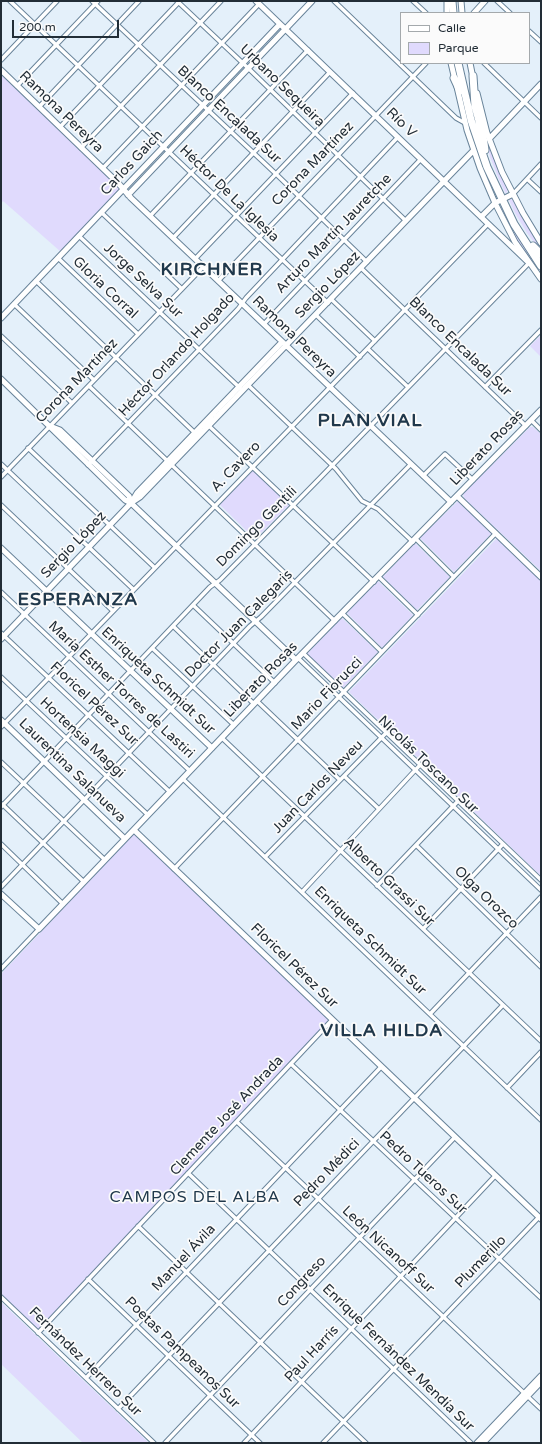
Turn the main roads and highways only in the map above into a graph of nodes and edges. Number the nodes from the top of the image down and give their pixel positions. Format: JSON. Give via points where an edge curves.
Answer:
{"nodes":[{"id":1,"x":452,"y":1,"type":"edge"},
{"id":2,"x":457,"y":1,"type":"edge"},
{"id":3,"x":453,"y":12,"type":"edge"},
{"id":4,"x":457,"y":12,"type":"edge"},
{"id":5,"x":458,"y":64,"type":"edge"},
{"id":6,"x":463,"y":64,"type":"edge"},
{"id":7,"x":473,"y":76,"type":"road end"},
{"id":8,"x":454,"y":78,"type":"road end"},
{"id":9,"x":474,"y":130,"type":"junction"},
{"id":10,"x":485,"y":150,"type":"junction"},
{"id":11,"x":501,"y":200,"type":"junction"},
{"id":12,"x":511,"y":219,"type":"junction"},
{"id":13,"x":532,"y":246,"type":"junction"},
{"id":14,"x":541,"y":254,"type":"edge"},
{"id":15,"x":541,"y":258,"type":"edge"},
{"id":16,"x":541,"y":266,"type":"edge"},
{"id":17,"x":541,"y":271,"type":"edge"}],
"edges":[{"from":1,"to":3,"type":"highway"},
{"from":2,"to":4,"type":"highway"},
{"from":5,"to":9,"type":"highway"},
{"from":6,"to":10,"type":"highway"},
{"from":7,"to":10,"type":"highway","via":[[475,106]]},
{"from":8,"to":9,"type":"highway"},
{"from":9,"to":11,"type":"highway"},
{"from":10,"to":11,"type":"highway"},
{"from":11,"to":12,"type":"highway"},
{"from":11,"to":13,"type":"highway"},
{"from":12,"to":16,"type":"highway"},
{"from":12,"to":17,"type":"highway","via":[[523,244]]},
{"from":13,"to":14,"type":"highway"},
{"from":13,"to":15,"type":"highway"}]}
